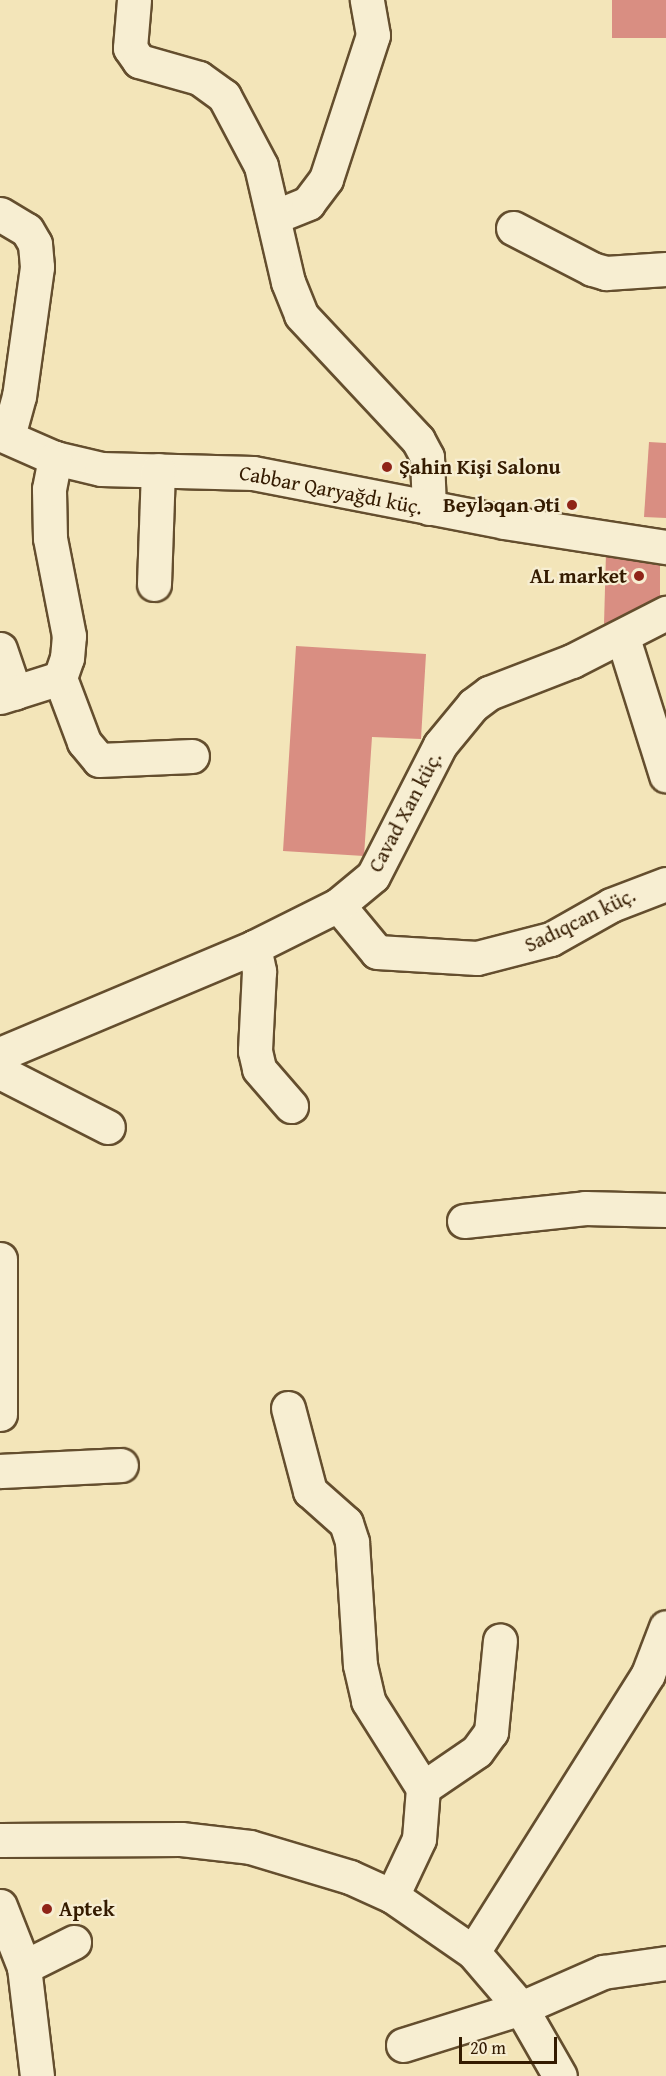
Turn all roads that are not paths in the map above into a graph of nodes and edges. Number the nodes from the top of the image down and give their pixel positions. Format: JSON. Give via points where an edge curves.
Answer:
{"nodes":[{"id":1,"x":134,"y":0,"type":"edge"},
{"id":2,"x":367,"y":0,"type":"edge"},
{"id":3,"x":0,"y":214,"type":"edge"},
{"id":4,"x":274,"y":217,"type":"junction"},
{"id":5,"x":513,"y":228,"type":"dead end"},
{"id":6,"x":666,"y":269,"type":"edge"},
{"id":7,"x":4,"y":435,"type":"edge"},
{"id":8,"x":55,"y":458,"type":"junction"},
{"id":9,"x":158,"y":470,"type":"junction"},
{"id":10,"x":429,"y":508,"type":"junction"},
{"id":11,"x":666,"y":547,"type":"edge"},
{"id":12,"x":154,"y":584,"type":"dead end"},
{"id":13,"x":666,"y":613,"type":"edge"},
{"id":14,"x":623,"y":638,"type":"junction"},
{"id":15,"x":0,"y":649,"type":"edge"},
{"id":16,"x":60,"y":678,"type":"junction"},
{"id":17,"x":7,"y":695,"type":"edge"},
{"id":18,"x":192,"y":756,"type":"dead end"},
{"id":19,"x":666,"y":775,"type":"edge"},
{"id":20,"x":666,"y":884,"type":"edge"},
{"id":21,"x":338,"y":904,"type":"junction"},
{"id":22,"x":254,"y":946,"type":"junction"},
{"id":23,"x":0,"y":1054,"type":"edge"},
{"id":24,"x":0,"y":1072,"type":"edge"},
{"id":25,"x":291,"y":1106,"type":"dead end"},
{"id":26,"x":108,"y":1127,"type":"dead end"},
{"id":27,"x":666,"y":1210,"type":"edge"},
{"id":28,"x":464,"y":1221,"type":"dead end"},
{"id":29,"x":0,"y":1259,"type":"edge"},
{"id":30,"x":288,"y":1408,"type":"dead end"},
{"id":31,"x":0,"y":1414,"type":"edge"},
{"id":32,"x":121,"y":1465,"type":"dead end"},
{"id":33,"x":0,"y":1471,"type":"edge"},
{"id":34,"x":666,"y":1627,"type":"edge"},
{"id":35,"x":500,"y":1640,"type":"dead end"},
{"id":36,"x":423,"y":1788,"type":"junction"},
{"id":37,"x":0,"y":1840,"type":"edge"},
{"id":38,"x":392,"y":1896,"type":"junction"},
{"id":39,"x":0,"y":1906,"type":"edge"},
{"id":40,"x":74,"y":1942,"type":"dead end"},
{"id":41,"x":473,"y":1952,"type":"junction"},
{"id":42,"x":666,"y":1963,"type":"edge"},
{"id":43,"x":24,"y":1967,"type":"junction"},
{"id":44,"x":521,"y":2008,"type":"junction"},
{"id":45,"x":403,"y":2045,"type":"dead end"},
{"id":46,"x":38,"y":2076,"type":"edge"},
{"id":47,"x":560,"y":2076,"type":"edge"}],
"edges":[{"from":1,"to":4,"type":"street","via":[[130,48],[139,61],[200,78],[224,96],[261,166]]},
{"from":2,"to":4,"type":"street","via":[[373,35],[326,179],[308,203]]},
{"from":3,"to":7,"type":"street","via":[[27,230],[35,244],[37,267],[19,396]]},
{"from":4,"to":10,"type":"street","via":[[288,282],[301,315],[418,440],[427,457]]},
{"from":5,"to":6,"type":"street","via":[[606,273]]},
{"from":7,"to":8,"type":"street","name":"Cabbar Qaryağdı küç."},
{"from":8,"to":9,"type":"street","name":"Cabbar Qaryağdı küç.","via":[[101,469]]},
{"from":8,"to":16,"type":"street","via":[[49,489],[50,537],[69,636]]},
{"from":9,"to":10,"type":"street","name":"Cabbar Qaryağdı küç.","via":[[215,470],[295,479]]},
{"from":9,"to":12,"type":"street"},
{"from":10,"to":11,"type":"street","name":"Cabbar Qaryağdı küç."},
{"from":13,"to":14,"type":"street","name":"Cavad Xan küç."},
{"from":14,"to":19,"type":"street"},
{"from":14,"to":21,"type":"street","name":"Cavad Xan küç.","via":[[509,683],[473,705],[440,745],[373,876]]},
{"from":15,"to":17,"type":"street"},
{"from":16,"to":17,"type":"street"},
{"from":16,"to":18,"type":"street","via":[[84,742],[99,760]]},
{"from":20,"to":21,"type":"street","name":"Sadıqcan küç.","via":[[611,904],[551,939],[477,958],[377,952]]},
{"from":21,"to":22,"type":"street","name":"Cavad Xan küç."},
{"from":22,"to":23,"type":"street","name":"Cavad Xan küç."},
{"from":22,"to":25,"type":"street","via":[[259,971],[255,1051],[260,1069]]},
{"from":24,"to":26,"type":"street"},
{"from":27,"to":28,"type":"street","via":[[585,1208]]},
{"from":29,"to":31,"type":"street"},
{"from":30,"to":36,"type":"street","via":[[310,1491],[346,1523],[352,1542],[360,1665],[368,1701]]},
{"from":32,"to":33,"type":"street"},
{"from":34,"to":41,"type":"street","via":[[648,1674]]},
{"from":35,"to":36,"type":"street","via":[[491,1732],[477,1751]]},
{"from":36,"to":38,"type":"street","via":[[419,1839]]},
{"from":37,"to":38,"type":"street","via":[[132,1837],[250,1847],[350,1877]]},
{"from":38,"to":41,"type":"street"},
{"from":39,"to":43,"type":"street"},
{"from":40,"to":43,"type":"street"},
{"from":41,"to":44,"type":"street"},
{"from":42,"to":44,"type":"street","via":[[603,1972]]},
{"from":43,"to":46,"type":"street"},
{"from":44,"to":45,"type":"street"},
{"from":44,"to":47,"type":"street"}]}
